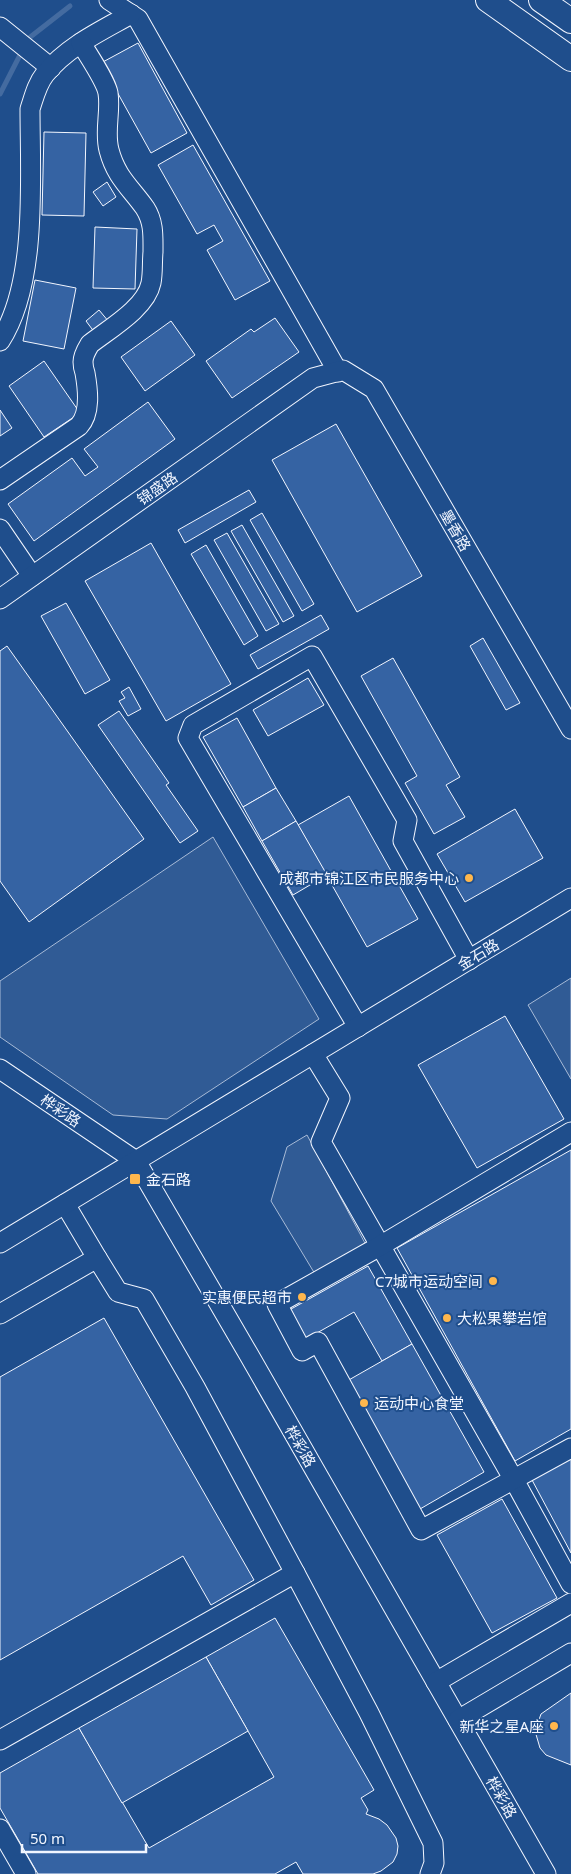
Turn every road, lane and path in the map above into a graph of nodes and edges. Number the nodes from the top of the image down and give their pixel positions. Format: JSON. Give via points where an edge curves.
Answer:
{"nodes":[{"id":1,"x":109,"y":0,"type":"edge"},
{"id":2,"x":488,"y":0,"type":"edge"},
{"id":3,"x":541,"y":0,"type":"edge"},
{"id":4,"x":132,"y":14,"type":"junction"},
{"id":5,"x":571,"y":21,"type":"edge"},
{"id":6,"x":0,"y":27,"type":"edge"},
{"id":7,"x":81,"y":43,"type":"junction"},
{"id":8,"x":571,"y":59,"type":"edge"},
{"id":9,"x":51,"y":68,"type":"junction"},
{"id":10,"x":0,"y":341,"type":"edge"},
{"id":11,"x":338,"y":372,"type":"junction"},
{"id":12,"x":0,"y":480,"type":"edge"},
{"id":13,"x":0,"y":529,"type":"edge"},
{"id":14,"x":32,"y":576,"type":"junction"},
{"id":15,"x":0,"y":598,"type":"edge"},
{"id":16,"x":571,"y":729,"type":"edge"},
{"id":17,"x":571,"y":898,"type":"edge"},
{"id":18,"x":469,"y":960,"type":"junction"},
{"id":19,"x":358,"y":1027,"type":"junction"},
{"id":20,"x":313,"y":1054,"type":"junction"},
{"id":21,"x":0,"y":1069,"type":"edge"},
{"id":22,"x":571,"y":1132,"type":"edge"},
{"id":23,"x":136,"y":1161,"type":"junction"},
{"id":24,"x":65,"y":1204,"type":"junction"},
{"id":25,"x":0,"y":1243,"type":"edge"},
{"id":26,"x":380,"y":1246,"type":"junction"},
{"id":27,"x":97,"y":1258,"type":"junction"},
{"id":28,"x":0,"y":1314,"type":"edge"},
{"id":29,"x":571,"y":1448,"type":"edge"},
{"id":30,"x":514,"y":1480,"type":"junction"},
{"id":31,"x":295,"y":1573,"type":"junction"},
{"id":32,"x":571,"y":1584,"type":"edge"},
{"id":33,"x":571,"y":1603,"type":"edge"},
{"id":34,"x":571,"y":1653,"type":"edge"},
{"id":35,"x":436,"y":1682,"type":"junction"},
{"id":36,"x":458,"y":1720,"type":"junction"},
{"id":37,"x":1,"y":1737,"type":"edge"},
{"id":38,"x":0,"y":1829,"type":"edge"},
{"id":39,"x":26,"y":1874,"type":"edge"},
{"id":40,"x":430,"y":1874,"type":"edge"},
{"id":41,"x":546,"y":1874,"type":"edge"}],
"edges":[{"from":1,"to":4,"type":"street"},
{"from":2,"to":8,"type":"main road"},
{"from":3,"to":5,"type":"main road"},
{"from":4,"to":7,"type":"street"},
{"from":4,"to":11,"type":"street","via":[[138,19]]},
{"from":6,"to":9,"type":"street"},
{"from":7,"to":9,"type":"street"},
{"from":7,"to":12,"type":"street","via":[[108,90],[106,135],[116,169],[151,220],[154,233],[151,283],[137,307],[90,344],[85,352],[88,412],[85,419]]},
{"from":9,"to":10,"type":"street","via":[[44,74],[30,109],[27,254],[16,308]]},
{"from":11,"to":14,"type":"street","name":"锦盛路","via":[[313,378]]},
{"from":11,"to":16,"type":"street","name":"墨香路","via":[[343,370],[374,389]]},
{"from":13,"to":14,"type":"street"},
{"from":14,"to":15,"type":"street","name":"锦盛路"},
{"from":17,"to":18,"type":"street","name":"金石路"},
{"from":18,"to":19,"type":"street","name":"金石路"},
{"from":18,"to":19,"type":"street","via":[[402,841],[407,820],[312,656],[193,725],[188,738]]},
{"from":19,"to":20,"type":"street","name":"金石路"},
{"from":20,"to":23,"type":"street","name":"金石路"},
{"from":20,"to":26,"type":"street","via":[[340,1098],[321,1142]]},
{"from":21,"to":23,"type":"street","name":"桦彩路"},
{"from":22,"to":26,"type":"street"},
{"from":23,"to":24,"type":"street","name":"金石路"},
{"from":23,"to":35,"type":"street","name":"桦彩路"},
{"from":24,"to":25,"type":"street","name":"金石路"},
{"from":24,"to":27,"type":"street"},
{"from":26,"to":30,"type":"street"},
{"from":26,"to":30,"type":"street","via":[[277,1304],[302,1351],[318,1342],[421,1530]]},
{"from":27,"to":28,"type":"street"},
{"from":27,"to":31,"type":"street","via":[[118,1292],[144,1299]]},
{"from":29,"to":30,"type":"street"},
{"from":30,"to":32,"type":"street"},
{"from":31,"to":37,"type":"street"},
{"from":31,"to":40,"type":"street","via":[[369,1713],[432,1843],[434,1863]]},
{"from":33,"to":35,"type":"street"},
{"from":34,"to":36,"type":"street"},
{"from":35,"to":36,"type":"street","name":"桦彩路"},
{"from":36,"to":41,"type":"street","name":"桦彩路"},
{"from":38,"to":39,"type":"street"}]}
